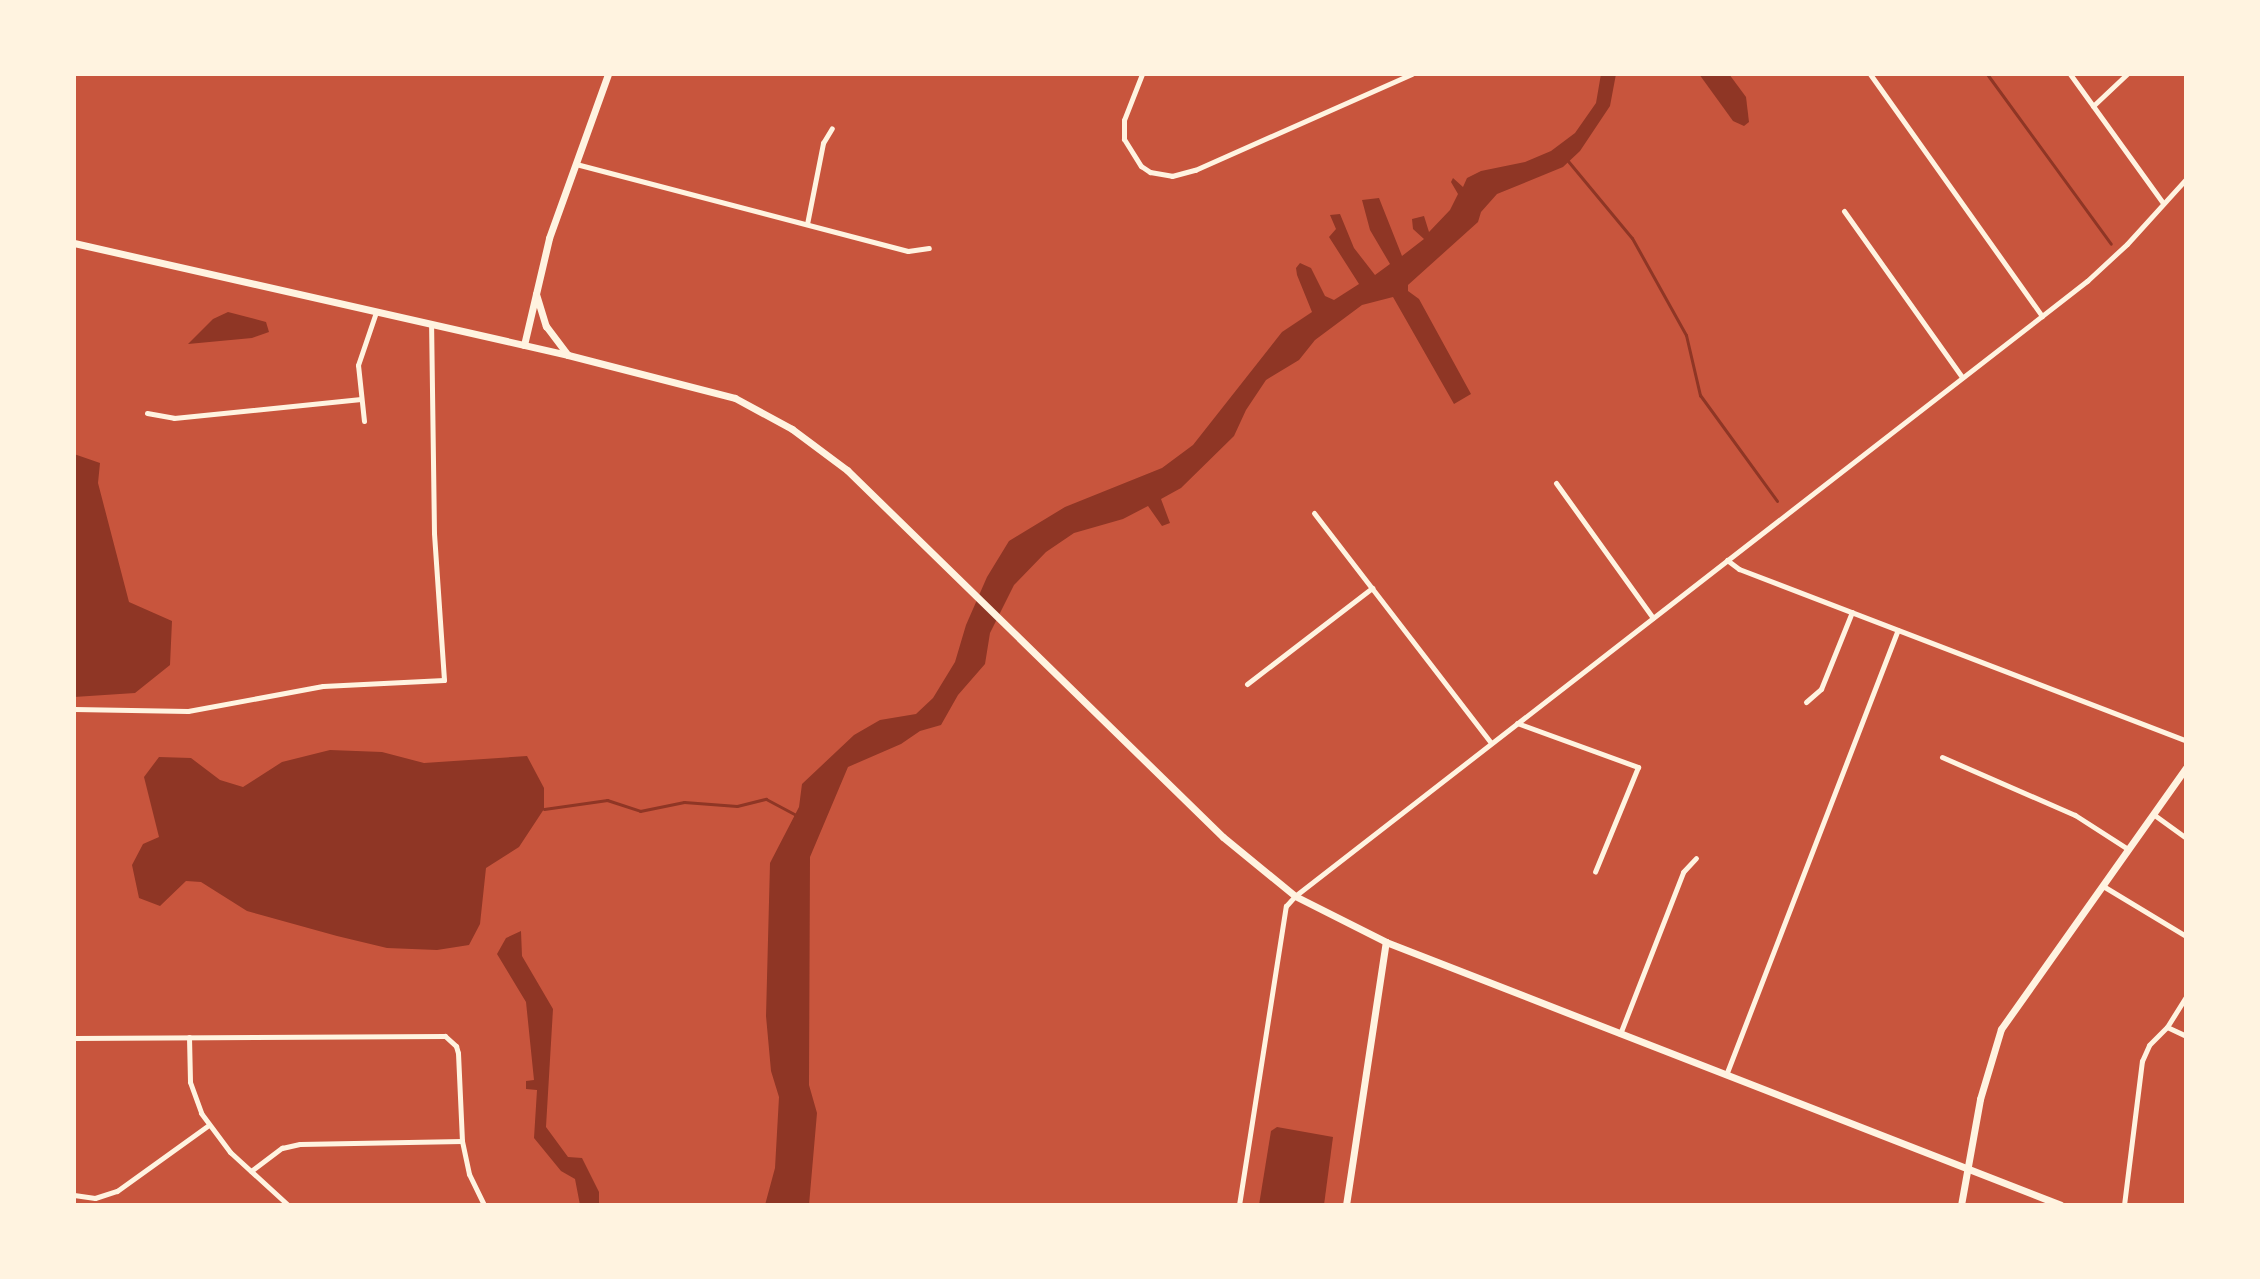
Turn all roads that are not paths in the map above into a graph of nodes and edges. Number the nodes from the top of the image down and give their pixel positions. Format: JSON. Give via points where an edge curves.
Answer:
{"nodes":[{"id":1,"x":608,"y":74,"type":"edge"},
{"id":2,"x":1142,"y":74,"type":"edge"},
{"id":3,"x":1412,"y":74,"type":"edge"},
{"id":4,"x":1870,"y":74,"type":"edge"},
{"id":5,"x":2070,"y":74,"type":"edge"},
{"id":6,"x":2127,"y":74,"type":"edge"},
{"id":7,"x":2093,"y":106,"type":"junction"},
{"id":8,"x":832,"y":128,"type":"dead end"},
{"id":9,"x":576,"y":164,"type":"junction"},
{"id":10,"x":2186,"y":179,"type":"edge"},
{"id":11,"x":2163,"y":203,"type":"junction"},
{"id":12,"x":1844,"y":211,"type":"dead end"},
{"id":13,"x":807,"y":224,"type":"junction"},
{"id":14,"x":74,"y":243,"type":"edge"},
{"id":15,"x":929,"y":248,"type":"dead end"},
{"id":16,"x":535,"y":292,"type":"junction"},
{"id":17,"x":376,"y":312,"type":"junction"},
{"id":18,"x":2042,"y":316,"type":"junction"},
{"id":19,"x":431,"y":324,"type":"junction"},
{"id":20,"x":524,"y":345,"type":"junction"},
{"id":21,"x":568,"y":355,"type":"junction"},
{"id":22,"x":1962,"y":377,"type":"junction"},
{"id":23,"x":361,"y":399,"type":"junction"},
{"id":24,"x":147,"y":413,"type":"dead end"},
{"id":25,"x":364,"y":421,"type":"dead end"},
{"id":26,"x":1556,"y":483,"type":"dead end"},
{"id":27,"x":1314,"y":513,"type":"dead end"},
{"id":28,"x":1727,"y":560,"type":"junction"},
{"id":29,"x":1372,"y":588,"type":"junction"},
{"id":30,"x":1852,"y":612,"type":"junction"},
{"id":31,"x":1653,"y":618,"type":"junction"},
{"id":32,"x":1898,"y":630,"type":"junction"},
{"id":33,"x":1247,"y":684,"type":"dead end"},
{"id":34,"x":1806,"y":702,"type":"dead end"},
{"id":35,"x":74,"y":709,"type":"edge"},
{"id":36,"x":1517,"y":723,"type":"junction"},
{"id":37,"x":2186,"y":741,"type":"edge"},
{"id":38,"x":1491,"y":743,"type":"junction"},
{"id":39,"x":1942,"y":757,"type":"dead end"},
{"id":40,"x":2186,"y":768,"type":"edge"},
{"id":41,"x":2153,"y":814,"type":"junction"},
{"id":42,"x":2186,"y":838,"type":"edge"},
{"id":43,"x":2128,"y":849,"type":"junction"},
{"id":44,"x":1696,"y":858,"type":"dead end"},
{"id":45,"x":1595,"y":872,"type":"dead end"},
{"id":46,"x":2102,"y":886,"type":"junction"},
{"id":47,"x":1295,"y":896,"type":"junction"},
{"id":48,"x":2186,"y":936,"type":"edge"},
{"id":49,"x":1386,"y":942,"type":"junction"},
{"id":50,"x":2186,"y":997,"type":"edge"},
{"id":51,"x":2167,"y":1027,"type":"junction"},
{"id":52,"x":1620,"y":1034,"type":"junction"},
{"id":53,"x":2186,"y":1036,"type":"edge"},
{"id":54,"x":189,"y":1037,"type":"junction"},
{"id":55,"x":74,"y":1038,"type":"edge"},
{"id":56,"x":1726,"y":1076,"type":"junction"},
{"id":57,"x":209,"y":1125,"type":"junction"},
{"id":58,"x":462,"y":1141,"type":"junction"},
{"id":59,"x":1969,"y":1169,"type":"junction"},
{"id":60,"x":251,"y":1171,"type":"junction"},
{"id":61,"x":74,"y":1195,"type":"edge"},
{"id":62,"x":288,"y":1205,"type":"edge"},
{"id":63,"x":484,"y":1205,"type":"edge"},
{"id":64,"x":1239,"y":1205,"type":"edge"},
{"id":65,"x":1346,"y":1205,"type":"edge"},
{"id":66,"x":1961,"y":1205,"type":"edge"},
{"id":67,"x":2061,"y":1205,"type":"edge"},
{"id":68,"x":2124,"y":1205,"type":"edge"}],
"edges":[{"from":1,"to":9,"type":"main road"},
{"from":2,"to":3,"type":"street","via":[[1123,129],[1133,158],[1150,172],[1172,176]]},
{"from":4,"to":18,"type":"street"},
{"from":5,"to":7,"type":"street"},
{"from":6,"to":7,"type":"street"},
{"from":7,"to":11,"type":"street"},
{"from":8,"to":13,"type":"street","via":[[823,143]]},
{"from":9,"to":13,"type":"street"},
{"from":9,"to":16,"type":"main road"},
{"from":10,"to":11,"type":"street"},
{"from":11,"to":18,"type":"street","via":[[2107,264]]},
{"from":12,"to":22,"type":"street"},
{"from":13,"to":15,"type":"street","via":[[908,251]]},
{"from":14,"to":17,"type":"main road"},
{"from":16,"to":20,"type":"main road"},
{"from":16,"to":21,"type":"main road","via":[[546,326]]},
{"from":17,"to":19,"type":"main road"},
{"from":17,"to":23,"type":"street","via":[[358,365]]},
{"from":18,"to":22,"type":"street"},
{"from":19,"to":20,"type":"main road"},
{"from":19,"to":35,"type":"street","via":[[434,533],[444,680],[323,686],[188,711]]},
{"from":20,"to":21,"type":"main road"},
{"from":21,"to":47,"type":"main road","via":[[735,398],[782,423],[847,470],[1223,837]]},
{"from":22,"to":28,"type":"street"},
{"from":23,"to":24,"type":"street","via":[[174,418]]},
{"from":23,"to":25,"type":"street"},
{"from":26,"to":31,"type":"street"},
{"from":27,"to":29,"type":"street"},
{"from":28,"to":30,"type":"street"},
{"from":28,"to":31,"type":"street"},
{"from":29,"to":33,"type":"street"},
{"from":29,"to":38,"type":"street"},
{"from":30,"to":32,"type":"street"},
{"from":30,"to":34,"type":"street","via":[[1821,689]]},
{"from":31,"to":36,"type":"street"},
{"from":32,"to":37,"type":"street"},
{"from":32,"to":56,"type":"street"},
{"from":36,"to":38,"type":"street"},
{"from":36,"to":45,"type":"street","via":[[1638,767]]},
{"from":38,"to":47,"type":"street"},
{"from":39,"to":43,"type":"street","via":[[2075,815]]},
{"from":40,"to":41,"type":"main road"},
{"from":41,"to":42,"type":"street"},
{"from":41,"to":43,"type":"main road"},
{"from":43,"to":46,"type":"main road"},
{"from":44,"to":52,"type":"street","via":[[1683,872]]},
{"from":46,"to":48,"type":"street"},
{"from":46,"to":59,"type":"main road","via":[[2001,1029],[1987,1069]]},
{"from":47,"to":49,"type":"main road"},
{"from":47,"to":64,"type":"street","via":[[1286,906]]},
{"from":49,"to":52,"type":"main road"},
{"from":49,"to":65,"type":"main road"},
{"from":50,"to":51,"type":"street"},
{"from":51,"to":53,"type":"street"},
{"from":51,"to":68,"type":"street","via":[[2142,1061]]},
{"from":52,"to":56,"type":"main road"},
{"from":54,"to":55,"type":"street"},
{"from":54,"to":57,"type":"street","via":[[193,1094]]},
{"from":54,"to":58,"type":"street","via":[[436,1033],[451,1039],[458,1053]]},
{"from":56,"to":59,"type":"main road"},
{"from":57,"to":60,"type":"street"},
{"from":57,"to":61,"type":"street","via":[[117,1191],[95,1198]]},
{"from":58,"to":60,"type":"street","via":[[300,1144],[282,1148]]},
{"from":58,"to":63,"type":"street","via":[[469,1174]]},
{"from":59,"to":66,"type":"main road"},
{"from":59,"to":67,"type":"main road"},
{"from":60,"to":62,"type":"street"}]}
